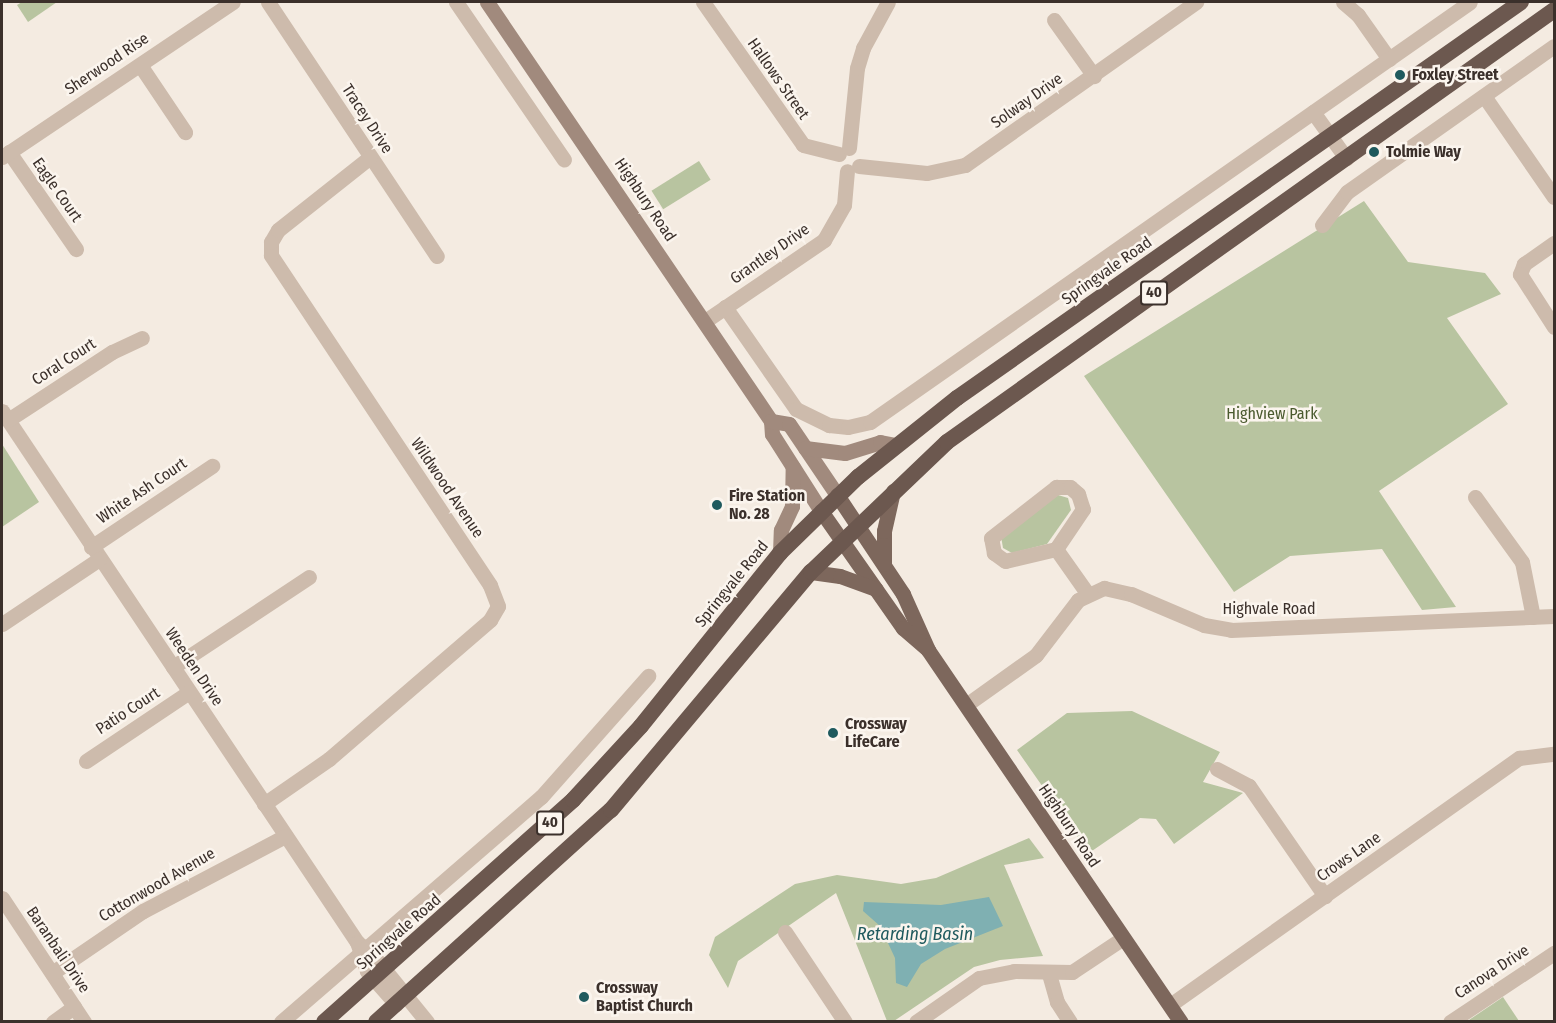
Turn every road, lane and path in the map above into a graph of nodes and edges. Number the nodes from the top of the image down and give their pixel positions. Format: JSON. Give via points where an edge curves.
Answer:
{"nodes":[{"id":1,"x":233,"y":2,"type":"edge"},
{"id":2,"x":268,"y":2,"type":"edge"},
{"id":3,"x":456,"y":2,"type":"edge"},
{"id":4,"x":487,"y":2,"type":"edge"},
{"id":5,"x":703,"y":2,"type":"edge"},
{"id":6,"x":888,"y":2,"type":"edge"},
{"id":7,"x":1196,"y":2,"type":"edge"},
{"id":8,"x":1343,"y":2,"type":"edge"},
{"id":9,"x":1470,"y":2,"type":"edge"},
{"id":10,"x":1521,"y":2,"type":"edge"},
{"id":11,"x":1554,"y":10,"type":"edge"},
{"id":12,"x":1053,"y":20,"type":"dead end"},
{"id":13,"x":1554,"y":46,"type":"edge"},
{"id":14,"x":1389,"y":59,"type":"junction"},
{"id":15,"x":140,"y":65,"type":"junction"},
{"id":16,"x":1094,"y":76,"type":"junction"},
{"id":17,"x":1484,"y":96,"type":"junction"},
{"id":18,"x":1313,"y":112,"type":"junction"},
{"id":19,"x":185,"y":132,"type":"dead end"},
{"id":20,"x":1330,"y":136,"type":"junction"},
{"id":21,"x":844,"y":151,"type":"junction"},
{"id":22,"x":5,"y":155,"type":"edge"},
{"id":23,"x":370,"y":157,"type":"junction"},
{"id":24,"x":1346,"y":158,"type":"junction"},
{"id":25,"x":564,"y":160,"type":"dead end"},
{"id":26,"x":853,"y":168,"type":"junction"},
{"id":27,"x":1554,"y":197,"type":"edge"},
{"id":28,"x":1322,"y":225,"type":"dead end"},
{"id":29,"x":1554,"y":243,"type":"edge"},
{"id":30,"x":76,"y":249,"type":"dead end"},
{"id":31,"x":436,"y":256,"type":"dead end"},
{"id":32,"x":725,"y":307,"type":"junction"},
{"id":33,"x":705,"y":321,"type":"junction"},
{"id":34,"x":1554,"y":327,"type":"edge"},
{"id":35,"x":142,"y":338,"type":"dead end"},
{"id":36,"x":5,"y":416,"type":"edge"},
{"id":37,"x":771,"y":421,"type":"junction"},
{"id":38,"x":896,"y":445,"type":"junction"},
{"id":39,"x":805,"y":448,"type":"junction"},
{"id":40,"x":212,"y":466,"type":"dead end"},
{"id":41,"x":793,"y":467,"type":"junction"},
{"id":42,"x":893,"y":491,"type":"junction"},
{"id":43,"x":837,"y":495,"type":"junction"},
{"id":44,"x":1475,"y":497,"type":"dead end"},
{"id":45,"x":821,"y":511,"type":"junction"},
{"id":46,"x":857,"y":525,"type":"junction"},
{"id":47,"x":842,"y":540,"type":"junction"},
{"id":48,"x":1056,"y":549,"type":"junction"},
{"id":49,"x":95,"y":553,"type":"junction"},
{"id":50,"x":780,"y":553,"type":"junction"},
{"id":51,"x":884,"y":564,"type":"junction"},
{"id":52,"x":811,"y":572,"type":"junction"},
{"id":53,"x":309,"y":577,"type":"dead end"},
{"id":54,"x":876,"y":590,"type":"junction"},
{"id":55,"x":1087,"y":593,"type":"junction"},
{"id":56,"x":1533,"y":616,"type":"junction"},
{"id":57,"x":1554,"y":616,"type":"edge"},
{"id":58,"x":2,"y":624,"type":"edge"},
{"id":59,"x":928,"y":650,"type":"junction"},
{"id":60,"x":173,"y":668,"type":"junction"},
{"id":61,"x":648,"y":676,"type":"dead end"},
{"id":62,"x":189,"y":692,"type":"junction"},
{"id":63,"x":966,"y":705,"type":"junction"},
{"id":64,"x":1554,"y":754,"type":"edge"},
{"id":65,"x":86,"y":761,"type":"dead end"},
{"id":66,"x":1217,"y":769,"type":"dead end"},
{"id":67,"x":264,"y":804,"type":"junction"},
{"id":68,"x":285,"y":836,"type":"junction"},
{"id":69,"x":1325,"y":896,"type":"junction"},
{"id":70,"x":2,"y":898,"type":"edge"},
{"id":71,"x":784,"y":932,"type":"dead end"},
{"id":72,"x":1123,"y":938,"type":"junction"},
{"id":73,"x":361,"y":948,"type":"junction"},
{"id":74,"x":1554,"y":953,"type":"edge"},
{"id":75,"x":52,"y":973,"type":"junction"},
{"id":76,"x":379,"y":973,"type":"junction"},
{"id":77,"x":1049,"y":974,"type":"junction"},
{"id":78,"x":401,"y":1000,"type":"junction"},
{"id":79,"x":1170,"y":1005,"type":"junction"},
{"id":80,"x":74,"y":1007,"type":"junction"},
{"id":81,"x":53,"y":1022,"type":"edge"},
{"id":82,"x":84,"y":1022,"type":"edge"},
{"id":83,"x":281,"y":1022,"type":"edge"},
{"id":84,"x":324,"y":1022,"type":"edge"},
{"id":85,"x":376,"y":1022,"type":"edge"},
{"id":86,"x":427,"y":1022,"type":"edge"},
{"id":87,"x":845,"y":1022,"type":"edge"},
{"id":88,"x":916,"y":1022,"type":"edge"},
{"id":89,"x":1070,"y":1022,"type":"edge"},
{"id":90,"x":1181,"y":1022,"type":"edge"},
{"id":91,"x":1450,"y":1022,"type":"edge"}],
"edges":[{"from":1,"to":15,"type":"street","name":"Sherwood Rise"},
{"from":2,"to":23,"type":"street","name":"Tracey Drive"},
{"from":3,"to":25,"type":"street"},
{"from":4,"to":33,"type":"main road","name":"Highbury Road"},
{"from":5,"to":21,"type":"street","name":"Hallows Street","via":[[803,145]]},
{"from":6,"to":21,"type":"street","via":[[863,48],[857,68]]},
{"from":7,"to":16,"type":"street","name":"Solway Drive"},
{"from":8,"to":14,"type":"street","via":[[1358,15]]},
{"from":9,"to":14,"type":"street","name":"Springvale Road"},
{"from":10,"to":20,"type":"highway","name":"Springvale Road","number":"40"},
{"from":11,"to":24,"type":"highway","number":"40"},
{"from":12,"to":16,"type":"street"},
{"from":13,"to":17,"type":"street"},
{"from":14,"to":18,"type":"street","name":"Springvale Road"},
{"from":15,"to":19,"type":"street"},
{"from":15,"to":22,"type":"street","name":"Sherwood Rise"},
{"from":16,"to":26,"type":"street","name":"Solway Drive","via":[[974,160],[956,168],[927,173]]},
{"from":17,"to":27,"type":"street"},
{"from":17,"to":28,"type":"street","via":[[1347,192]]},
{"from":18,"to":20,"type":"street"},
{"from":18,"to":32,"type":"street","name":"Springvale Road","via":[[889,412],[863,425],[829,425],[790,403]]},
{"from":20,"to":24,"type":"street"},
{"from":20,"to":38,"type":"highway","name":"Springvale Road","number":"40"},
{"from":21,"to":26,"type":"street","via":[[839,162]]},
{"from":22,"to":30,"type":"street","name":"Eagle Court"},
{"from":23,"to":31,"type":"street","name":"Tracey Drive"},
{"from":23,"to":67,"type":"street","name":"Wildwood Avenue","via":[[278,230],[271,242],[271,255],[490,585],[498,606],[490,620],[329,759]]},
{"from":24,"to":42,"type":"highway","number":"40","via":[[986,411]]},
{"from":26,"to":32,"type":"street","name":"Grantley Drive","via":[[844,205],[824,240]]},
{"from":29,"to":34,"type":"street","via":[[1524,264],[1520,273]]},
{"from":32,"to":33,"type":"street","name":"Grantley Drive"},
{"from":33,"to":37,"type":"main road","name":"Highbury Road"},
{"from":35,"to":36,"type":"street","name":"Coral Court"},
{"from":36,"to":49,"type":"street","name":"Weeden Drive"},
{"from":37,"to":39,"type":"main road","name":"Highbury Road","via":[[789,424]]},
{"from":37,"to":41,"type":"main road","name":"Highbury Road","via":[[772,434]]},
{"from":38,"to":39,"type":"main road","via":[[880,442],[845,453]]},
{"from":38,"to":43,"type":"highway","name":"Springvale Road","number":"40"},
{"from":39,"to":43,"type":"main road","name":"Highbury Road"},
{"from":40,"to":49,"type":"street","name":"White Ash Court"},
{"from":41,"to":45,"type":"main road","name":"Highbury Road"},
{"from":41,"to":50,"type":"main road","via":[[792,506],[781,530]]},
{"from":42,"to":46,"type":"highway","number":"40"},
{"from":42,"to":51,"type":"main road","via":[[884,531]]},
{"from":43,"to":45,"type":"highway","name":"Springvale Road","number":"40"},
{"from":43,"to":46,"type":"main road","name":"Highbury Road"},
{"from":44,"to":56,"type":"street","via":[[1522,562]]},
{"from":45,"to":47,"type":"main road","name":"Highbury Road"},
{"from":45,"to":50,"type":"highway","name":"Springvale Road","number":"40"},
{"from":46,"to":47,"type":"highway","number":"40"},
{"from":46,"to":51,"type":"main road","name":"Highbury Road"},
{"from":47,"to":52,"type":"highway","number":"40"},
{"from":47,"to":54,"type":"main road","name":"Highbury Road"},
{"from":48,"to":48,"type":"street","via":[[1005,561],[994,553],[991,538],[1056,488],[1070,487],[1078,494],[1083,509]]},
{"from":48,"to":55,"type":"street"},
{"from":49,"to":58,"type":"street","name":"White Ash Court"},
{"from":49,"to":60,"type":"street","name":"Weeden Drive"},
{"from":50,"to":76,"type":"highway","name":"Springvale Road","number":"40","via":[[641,726],[585,788]]},
{"from":51,"to":59,"type":"main road","name":"Highbury Road","via":[[918,620]]},
{"from":52,"to":54,"type":"main road","via":[[840,576]]},
{"from":52,"to":78,"type":"highway","number":"40","via":[[611,810]]},
{"from":53,"to":60,"type":"street"},
{"from":54,"to":59,"type":"main road","name":"Highbury Road","via":[[903,628]]},
{"from":55,"to":56,"type":"street","name":"Highvale Road","via":[[1104,588],[1119,590],[1197,622],[1231,630]]},
{"from":55,"to":63,"type":"street","via":[[1035,655]]},
{"from":56,"to":57,"type":"street","name":"Highvale Road"},
{"from":59,"to":63,"type":"main road","name":"Highbury Road"},
{"from":60,"to":62,"type":"street","name":"Weeden Drive"},
{"from":61,"to":73,"type":"street","name":"Springvale Road","via":[[541,797]]},
{"from":62,"to":65,"type":"street","name":"Patio Court"},
{"from":62,"to":67,"type":"street","name":"Weeden Drive"},
{"from":63,"to":72,"type":"main road","name":"Highbury Road"},
{"from":64,"to":69,"type":"street","name":"Crows Lane","via":[[1519,758]]},
{"from":66,"to":69,"type":"street","via":[[1249,786]]},
{"from":67,"to":68,"type":"street","name":"Weeden Drive"},
{"from":68,"to":73,"type":"street","name":"Weeden Drive"},
{"from":68,"to":75,"type":"street","name":"Cottonwood Avenue","via":[[152,906]]},
{"from":69,"to":79,"type":"street","name":"Crows Lane"},
{"from":70,"to":75,"type":"street","name":"Baranbali Drive"},
{"from":71,"to":87,"type":"street"},
{"from":72,"to":77,"type":"street","via":[[1072,972]]},
{"from":72,"to":79,"type":"main road","name":"Highbury Road"},
{"from":73,"to":76,"type":"street","name":"Weeden Drive"},
{"from":73,"to":83,"type":"street","name":"Springvale Road"},
{"from":74,"to":91,"type":"street","name":"Canova Drive"},
{"from":75,"to":80,"type":"street","name":"Baranbali Drive"},
{"from":76,"to":78,"type":"street","name":"Weeden Drive"},
{"from":76,"to":84,"type":"highway","name":"Springvale Road","number":"40"},
{"from":77,"to":88,"type":"street","via":[[1014,971],[980,978]]},
{"from":77,"to":89,"type":"street","via":[[1056,1002]]},
{"from":78,"to":85,"type":"highway","number":"40"},
{"from":78,"to":86,"type":"street","name":"Weeden Drive"},
{"from":79,"to":90,"type":"main road","name":"Highbury Road"},
{"from":80,"to":81,"type":"street"},
{"from":80,"to":82,"type":"street","name":"Baranbali Drive"}]}
